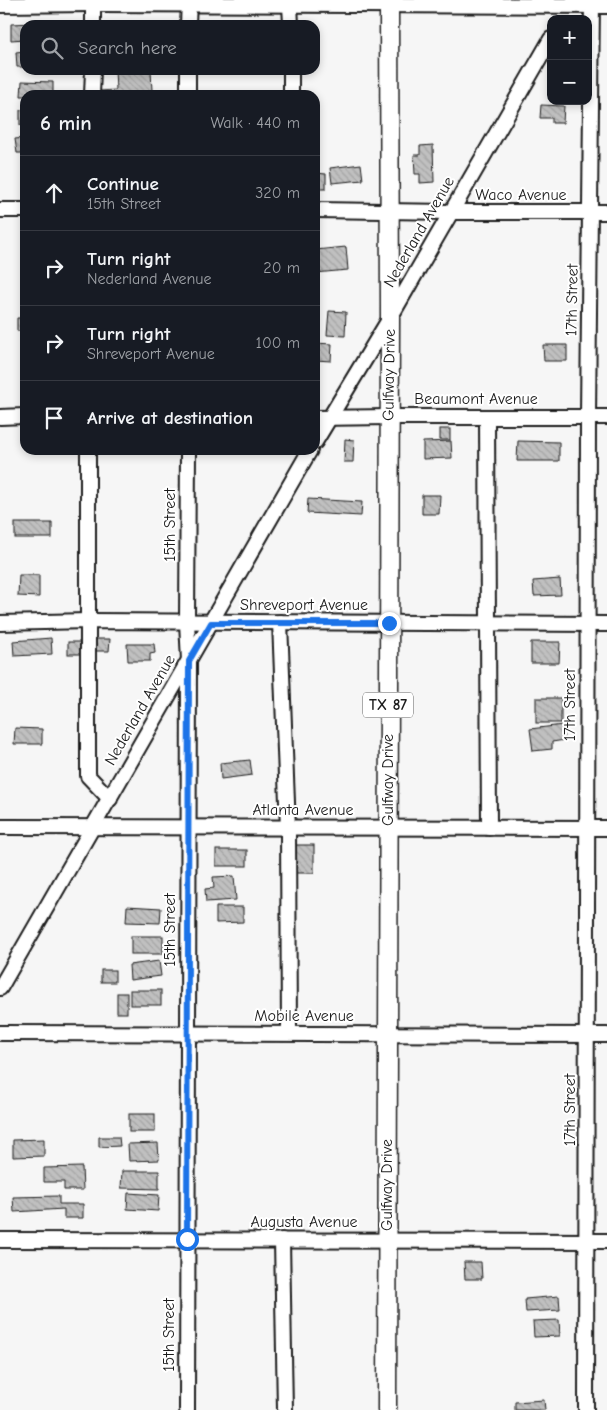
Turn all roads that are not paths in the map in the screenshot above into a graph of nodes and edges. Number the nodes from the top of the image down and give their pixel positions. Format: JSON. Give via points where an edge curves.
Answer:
{"nodes":[{"id":1,"x":188,"y":2,"type":"edge"},
{"id":2,"x":389,"y":3,"type":"edge"},
{"id":3,"x":571,"y":3,"type":"edge"},
{"id":4,"x":592,"y":3,"type":"edge"},
{"id":5,"x":93,"y":4,"type":"junction"},
{"id":6,"x":290,"y":4,"type":"junction"},
{"id":7,"x":0,"y":6,"type":"edge"},
{"id":8,"x":607,"y":6,"type":"edge"},
{"id":9,"x":564,"y":15,"type":"edge"},
{"id":10,"x":93,"y":20,"type":"edge"},
{"id":11,"x":188,"y":20,"type":"edge"},
{"id":12,"x":290,"y":20,"type":"edge"},
{"id":13,"x":547,"y":46,"type":"edge"},
{"id":14,"x":93,"y":75,"type":"edge"},
{"id":15,"x":188,"y":75,"type":"edge"},
{"id":16,"x":291,"y":75,"type":"edge"},
{"id":17,"x":92,"y":90,"type":"edge"},
{"id":18,"x":188,"y":90,"type":"edge"},
{"id":19,"x":291,"y":90,"type":"edge"},
{"id":20,"x":0,"y":210,"type":"edge"},
{"id":21,"x":20,"y":210,"type":"edge"},
{"id":22,"x":320,"y":210,"type":"edge"},
{"id":23,"x":389,"y":210,"type":"junction"},
{"id":24,"x":451,"y":212,"type":"junction"},
{"id":25,"x":591,"y":212,"type":"junction"},
{"id":26,"x":607,"y":212,"type":"edge"},
{"id":27,"x":390,"y":318,"type":"junction"},
{"id":28,"x":20,"y":416,"type":"edge"},
{"id":29,"x":0,"y":417,"type":"edge"},
{"id":30,"x":389,"y":417,"type":"junction"},
{"id":31,"x":488,"y":417,"type":"junction"},
{"id":32,"x":588,"y":417,"type":"junction"},
{"id":33,"x":607,"y":417,"type":"edge"},
{"id":34,"x":322,"y":418,"type":"edge"},
{"id":35,"x":88,"y":455,"type":"edge"},
{"id":36,"x":188,"y":455,"type":"edge"},
{"id":37,"x":307,"y":455,"type":"edge"},
{"id":38,"x":88,"y":622,"type":"junction"},
{"id":39,"x":188,"y":622,"type":"junction"},
{"id":40,"x":280,"y":622,"type":"junction"},
{"id":41,"x":0,"y":623,"type":"edge"},
{"id":42,"x":211,"y":623,"type":"junction"},
{"id":43,"x":389,"y":623,"type":"junction"},
{"id":44,"x":489,"y":624,"type":"junction"},
{"id":45,"x":588,"y":624,"type":"junction"},
{"id":46,"x":607,"y":624,"type":"edge"},
{"id":47,"x":189,"y":661,"type":"junction"},
{"id":48,"x":110,"y":799,"type":"junction"},
{"id":49,"x":93,"y":827,"type":"junction"},
{"id":50,"x":0,"y":828,"type":"edge"},
{"id":51,"x":188,"y":828,"type":"junction"},
{"id":52,"x":288,"y":828,"type":"junction"},
{"id":53,"x":388,"y":828,"type":"junction"},
{"id":54,"x":489,"y":828,"type":"junction"},
{"id":55,"x":588,"y":828,"type":"junction"},
{"id":56,"x":607,"y":828,"type":"edge"},
{"id":57,"x":0,"y":988,"type":"edge"},
{"id":58,"x":0,"y":1033,"type":"edge"},
{"id":59,"x":187,"y":1033,"type":"junction"},
{"id":60,"x":289,"y":1033,"type":"junction"},
{"id":61,"x":388,"y":1034,"type":"junction"},
{"id":62,"x":587,"y":1035,"type":"junction"},
{"id":63,"x":607,"y":1035,"type":"edge"},
{"id":64,"x":187,"y":1239,"type":"junction"},
{"id":65,"x":0,"y":1240,"type":"edge"},
{"id":66,"x":282,"y":1240,"type":"junction"},
{"id":67,"x":387,"y":1240,"type":"junction"},
{"id":68,"x":587,"y":1241,"type":"junction"},
{"id":69,"x":607,"y":1241,"type":"edge"},
{"id":70,"x":187,"y":1410,"type":"edge"},
{"id":71,"x":285,"y":1410,"type":"edge"},
{"id":72,"x":387,"y":1410,"type":"edge"},
{"id":73,"x":586,"y":1410,"type":"edge"}],
"edges":[{"from":1,"to":5,"type":"street"},
{"from":1,"to":6,"type":"street"},
{"from":1,"to":11,"type":"street"},
{"from":2,"to":3,"type":"street"},
{"from":2,"to":6,"type":"street"},
{"from":2,"to":23,"type":"main road","name":"Gulfway Drive","number":"TX 87"},
{"from":3,"to":4,"type":"street"},
{"from":3,"to":9,"type":"street"},
{"from":4,"to":8,"type":"street"},
{"from":4,"to":25,"type":"street","name":"17th Street"},
{"from":5,"to":7,"type":"street"},
{"from":5,"to":10,"type":"street"},
{"from":6,"to":12,"type":"street"},
{"from":13,"to":24,"type":"street","name":"Nederland Avenue"},
{"from":14,"to":17,"type":"street"},
{"from":15,"to":18,"type":"street"},
{"from":16,"to":19,"type":"street"},
{"from":20,"to":21,"type":"street"},
{"from":22,"to":23,"type":"street","name":"Waco Avenue"},
{"from":23,"to":24,"type":"street","name":"Waco Avenue"},
{"from":23,"to":27,"type":"main road","name":"Gulfway Drive","number":"TX 87"},
{"from":24,"to":25,"type":"street","name":"Waco Avenue"},
{"from":24,"to":27,"type":"street","name":"Nederland Avenue"},
{"from":25,"to":26,"type":"street","name":"Waco Avenue"},
{"from":25,"to":32,"type":"street","name":"17th Street"},
{"from":27,"to":30,"type":"main road","name":"Gulfway Drive","number":"TX 87"},
{"from":27,"to":34,"type":"street","name":"Nederland Avenue"},
{"from":28,"to":29,"type":"street"},
{"from":30,"to":31,"type":"street","name":"Beaumont Avenue"},
{"from":30,"to":34,"type":"street","name":"Beaumont Avenue"},
{"from":30,"to":43,"type":"main road","name":"Gulfway Drive","number":"TX 87"},
{"from":31,"to":32,"type":"street","name":"Beaumont Avenue"},
{"from":31,"to":44,"type":"street"},
{"from":32,"to":33,"type":"street","name":"Beaumont Avenue"},
{"from":32,"to":45,"type":"street","name":"17th Street"},
{"from":35,"to":38,"type":"street"},
{"from":36,"to":39,"type":"street","name":"15th Street"},
{"from":37,"to":42,"type":"street","name":"Nederland Avenue"},
{"from":38,"to":39,"type":"street","name":"Shreveport Avenue"},
{"from":38,"to":41,"type":"street","name":"Shreveport Avenue"},
{"from":38,"to":48,"type":"street","via":[[88,776]]},
{"from":39,"to":42,"type":"street","name":"Shreveport Avenue"},
{"from":39,"to":47,"type":"street","name":"15th Street"},
{"from":40,"to":42,"type":"street","name":"Shreveport Avenue"},
{"from":40,"to":43,"type":"street","name":"Shreveport Avenue"},
{"from":40,"to":52,"type":"street"},
{"from":42,"to":47,"type":"street","name":"Nederland Avenue"},
{"from":43,"to":44,"type":"street","name":"Shreveport Avenue"},
{"from":43,"to":53,"type":"main road","name":"Gulfway Drive","number":"TX 87"},
{"from":44,"to":45,"type":"street","name":"Shreveport Avenue"},
{"from":44,"to":54,"type":"street"},
{"from":45,"to":46,"type":"street","name":"Shreveport Avenue"},
{"from":45,"to":55,"type":"street","name":"17th Street"},
{"from":47,"to":48,"type":"street","name":"Nederland Avenue"},
{"from":47,"to":51,"type":"street","name":"15th Street"},
{"from":48,"to":49,"type":"street","name":"Nederland Avenue"},
{"from":49,"to":50,"type":"street","name":"Atlanta Avenue"},
{"from":49,"to":51,"type":"street","name":"Atlanta Avenue"},
{"from":49,"to":57,"type":"street","name":"Nederland Avenue"},
{"from":51,"to":52,"type":"street","name":"Atlanta Avenue"},
{"from":51,"to":59,"type":"street","name":"15th Street"},
{"from":52,"to":53,"type":"street","name":"Atlanta Avenue"},
{"from":52,"to":60,"type":"street"},
{"from":53,"to":54,"type":"street","name":"Atlanta Avenue"},
{"from":53,"to":61,"type":"main road","name":"Gulfway Drive","number":"TX 87"},
{"from":54,"to":55,"type":"street","name":"Atlanta Avenue"},
{"from":55,"to":56,"type":"street","name":"Atlanta Avenue"},
{"from":55,"to":62,"type":"street","name":"17th Street"},
{"from":58,"to":59,"type":"street","name":"Mobile Avenue"},
{"from":59,"to":60,"type":"street","name":"Mobile Avenue"},
{"from":59,"to":64,"type":"street","name":"15th Street"},
{"from":60,"to":61,"type":"street","name":"Mobile Avenue"},
{"from":61,"to":62,"type":"street","name":"Mobile Avenue"},
{"from":61,"to":67,"type":"main road","name":"Gulfway Drive","number":"TX 87"},
{"from":62,"to":63,"type":"street","name":"Mobile Avenue"},
{"from":62,"to":68,"type":"street","name":"17th Street"},
{"from":64,"to":65,"type":"street","name":"Augusta Avenue"},
{"from":64,"to":66,"type":"street","name":"Augusta Avenue"},
{"from":64,"to":70,"type":"street","name":"15th Street"},
{"from":66,"to":67,"type":"street","name":"Augusta Avenue"},
{"from":66,"to":71,"type":"street"},
{"from":67,"to":68,"type":"street","name":"Augusta Avenue"},
{"from":67,"to":72,"type":"main road","name":"Gulfway Drive","number":"TX 87"},
{"from":68,"to":69,"type":"street","name":"Augusta Avenue"},
{"from":68,"to":73,"type":"street","name":"17th Street"}]}
